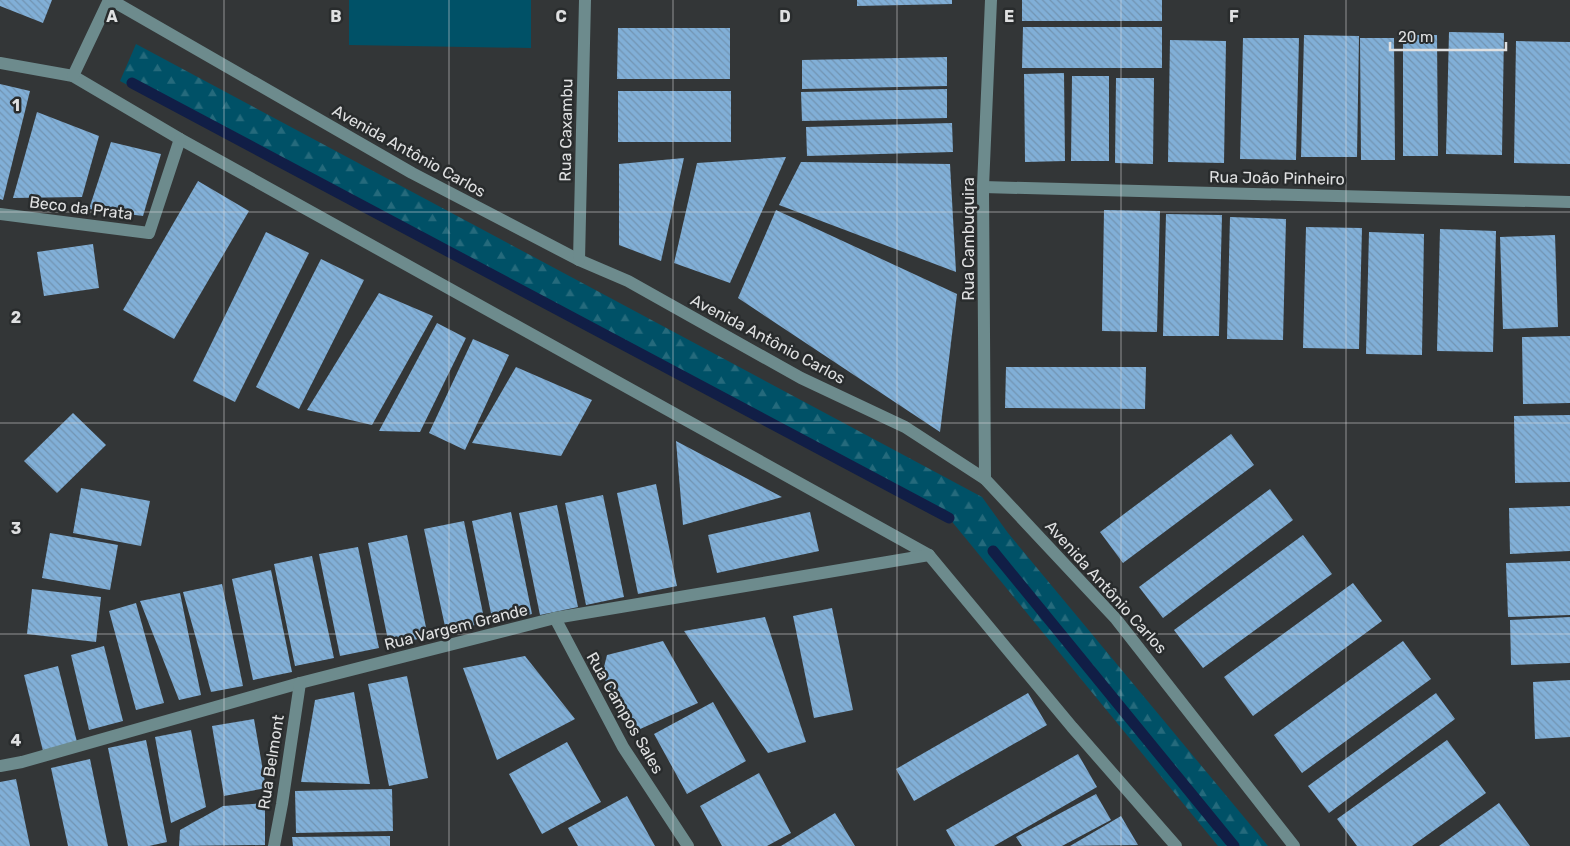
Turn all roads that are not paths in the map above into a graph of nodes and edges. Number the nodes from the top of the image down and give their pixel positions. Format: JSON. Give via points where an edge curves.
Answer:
{"nodes":[{"id":1,"x":110,"y":0,"type":"edge"},
{"id":2,"x":586,"y":0,"type":"edge"},
{"id":3,"x":991,"y":0,"type":"edge"},
{"id":4,"x":0,"y":63,"type":"edge"},
{"id":5,"x":73,"y":76,"type":"junction"},
{"id":6,"x":180,"y":139,"type":"junction"},
{"id":7,"x":983,"y":187,"type":"junction"},
{"id":8,"x":1570,"y":202,"type":"edge"},
{"id":9,"x":0,"y":214,"type":"edge"},
{"id":10,"x":579,"y":260,"type":"junction"},
{"id":11,"x":985,"y":479,"type":"junction"},
{"id":12,"x":929,"y":555,"type":"junction"},
{"id":13,"x":555,"y":618,"type":"junction"},
{"id":14,"x":300,"y":683,"type":"junction"},
{"id":15,"x":0,"y":766,"type":"edge"},
{"id":16,"x":274,"y":846,"type":"edge"},
{"id":17,"x":688,"y":846,"type":"edge"},
{"id":18,"x":1176,"y":846,"type":"edge"},
{"id":19,"x":1294,"y":846,"type":"edge"}],
"edges":[{"from":1,"to":5,"type":"street","name":"Avenida Antônio Carlos"},
{"from":1,"to":10,"type":"street","name":"Avenida Antônio Carlos","via":[[412,173]]},
{"from":2,"to":10,"type":"street","name":"Rua Caxambu"},
{"from":3,"to":7,"type":"street","name":"Rua Cambuquira"},
{"from":4,"to":5,"type":"street"},
{"from":5,"to":6,"type":"street"},
{"from":6,"to":9,"type":"street","name":"Beco da Prata","via":[[149,233]]},
{"from":6,"to":12,"type":"street"},
{"from":7,"to":8,"type":"street","name":"Rua João Pinheiro"},
{"from":7,"to":11,"type":"street","name":"Rua Cambuquira"},
{"from":10,"to":11,"type":"street","name":"Avenida Antônio Carlos","via":[[628,281],[801,378],[905,427]]},
{"from":11,"to":19,"type":"street","name":"Avenida Antônio Carlos","via":[[1116,619]]},
{"from":12,"to":13,"type":"street","name":"Rua Vargem Grande"},
{"from":12,"to":18,"type":"street"},
{"from":13,"to":14,"type":"street","name":"Rua Vargem Grande"},
{"from":13,"to":17,"type":"street","name":"Rua Campos Sales","via":[[623,747]]},
{"from":14,"to":15,"type":"street","name":"Rua Vargem Grande"},
{"from":14,"to":16,"type":"street","name":"Rua Belmont"}]}
